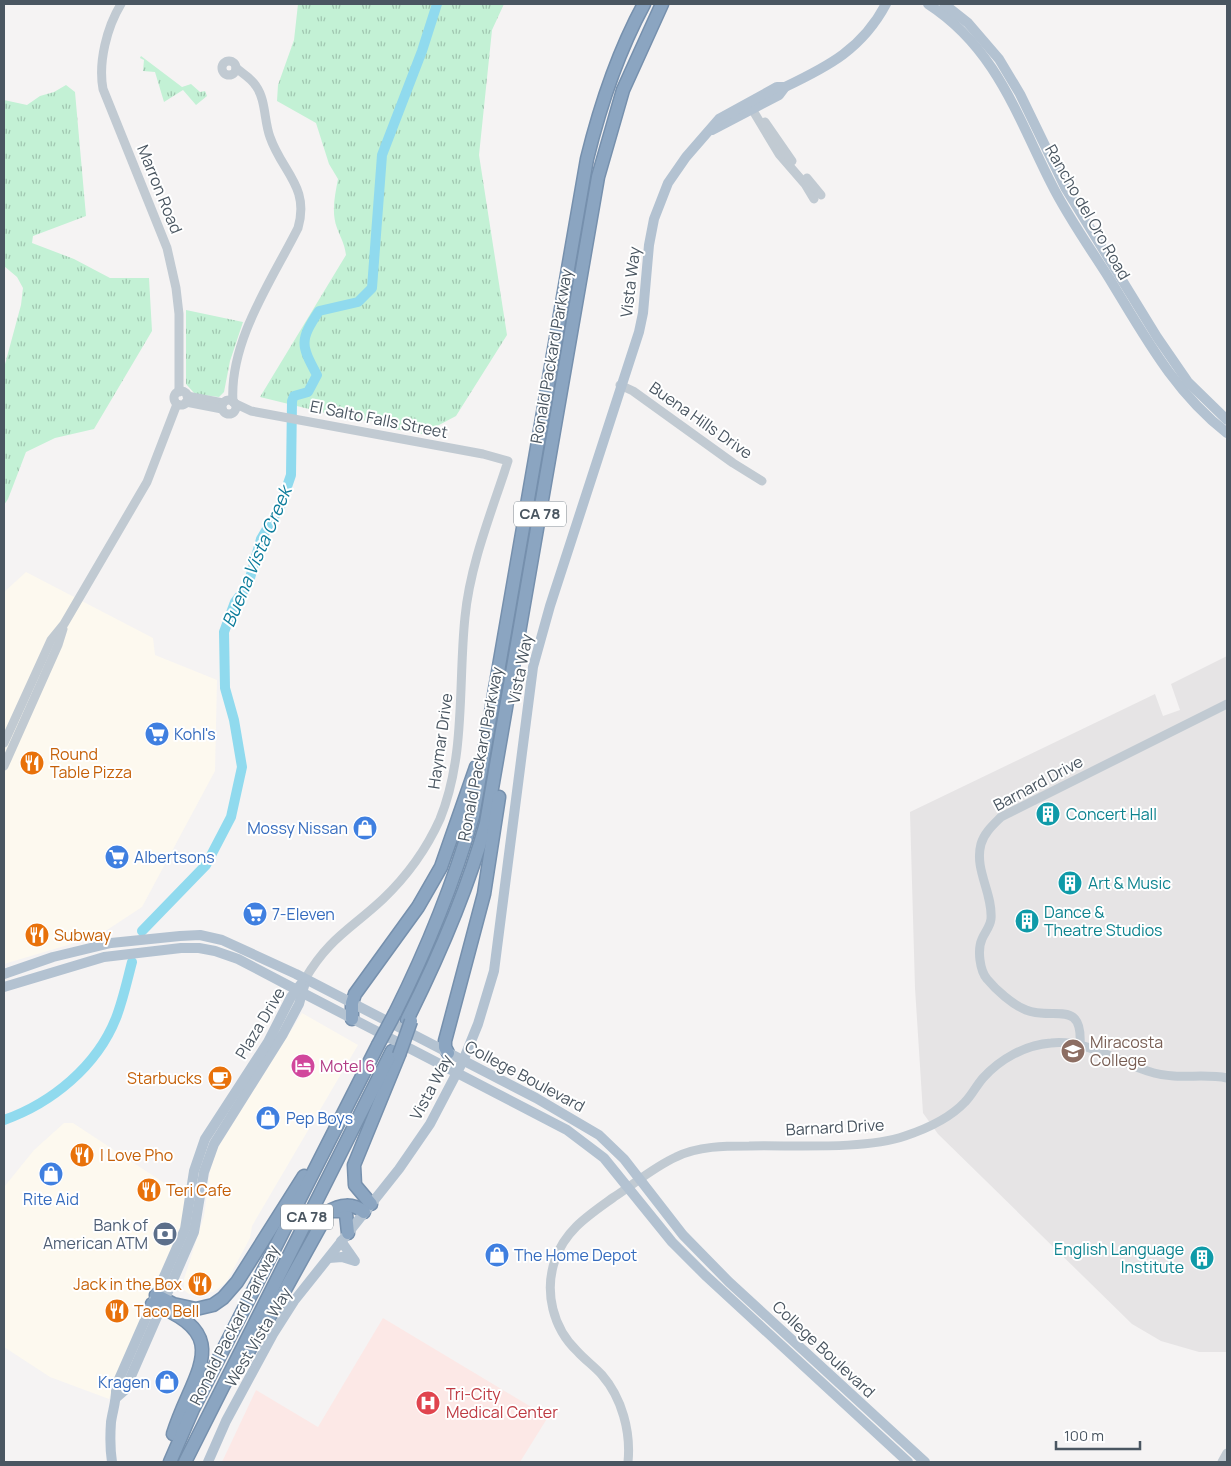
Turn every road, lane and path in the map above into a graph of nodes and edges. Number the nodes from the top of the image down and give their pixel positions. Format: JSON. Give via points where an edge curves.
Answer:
{"nodes":[{"id":1,"x":121,"y":4,"type":"edge"},
{"id":2,"x":644,"y":4,"type":"edge"},
{"id":3,"x":662,"y":4,"type":"edge"},
{"id":4,"x":886,"y":4,"type":"edge"},
{"id":5,"x":928,"y":4,"type":"edge"},
{"id":6,"x":944,"y":4,"type":"edge"},
{"id":7,"x":950,"y":21,"type":"junction"},
{"id":8,"x":986,"y":42,"type":"junction"},
{"id":9,"x":233,"y":71,"type":"dead end"},
{"id":10,"x":785,"y":88,"type":"junction"},
{"id":11,"x":754,"y":107,"type":"junction"},
{"id":12,"x":711,"y":130,"type":"junction"},
{"id":13,"x":818,"y":197,"type":"dead end"},
{"id":14,"x":620,"y":386,"type":"junction"},
{"id":15,"x":182,"y":398,"type":"junction"},
{"id":16,"x":229,"y":405,"type":"junction"},
{"id":17,"x":1227,"y":420,"type":"edge"},
{"id":18,"x":1227,"y":434,"type":"edge"},
{"id":19,"x":508,"y":461,"type":"joint"},
{"id":20,"x":762,"y":482,"type":"dead end"},
{"id":21,"x":64,"y":624,"type":"junction"},
{"id":22,"x":1227,"y":704,"type":"edge"},
{"id":23,"x":505,"y":722,"type":"junction"},
{"id":24,"x":4,"y":743,"type":"edge"},
{"id":25,"x":486,"y":744,"type":"junction"},
{"id":26,"x":4,"y":766,"type":"edge"},
{"id":27,"x":222,"y":940,"type":"junction"},
{"id":28,"x":111,"y":943,"type":"junction"},
{"id":29,"x":240,"y":947,"type":"junction"},
{"id":30,"x":207,"y":949,"type":"junction"},
{"id":31,"x":224,"y":954,"type":"junction"},
{"id":32,"x":66,"y":967,"type":"junction"},
{"id":33,"x":4,"y":974,"type":"edge"},
{"id":34,"x":306,"y":979,"type":"junction"},
{"id":35,"x":4,"y":988,"type":"edge"},
{"id":36,"x":300,"y":991,"type":"junction"},
{"id":37,"x":352,"y":1003,"type":"junction"},
{"id":38,"x":352,"y":1018,"type":"junction"},
{"id":39,"x":1080,"y":1045,"type":"junction"},
{"id":40,"x":448,"y":1052,"type":"junction"},
{"id":41,"x":395,"y":1053,"type":"junction"},
{"id":42,"x":463,"y":1060,"type":"junction"},
{"id":43,"x":255,"y":1061,"type":"junction"},
{"id":44,"x":259,"y":1072,"type":"junction"},
{"id":45,"x":456,"y":1074,"type":"junction"},
{"id":46,"x":1227,"y":1078,"type":"edge"},
{"id":47,"x":325,"y":1151,"type":"junction"},
{"id":48,"x":203,"y":1157,"type":"junction"},
{"id":49,"x":640,"y":1180,"type":"junction"},
{"id":50,"x":630,"y":1187,"type":"junction"},
{"id":51,"x":368,"y":1208,"type":"junction"},
{"id":52,"x":328,"y":1212,"type":"junction"},
{"id":53,"x":345,"y":1237,"type":"junction"},
{"id":54,"x":329,"y":1258,"type":"junction"},
{"id":55,"x":158,"y":1301,"type":"junction"},
{"id":56,"x":223,"y":1384,"type":"junction"},
{"id":57,"x":1227,"y":1453,"type":"edge"},
{"id":58,"x":112,"y":1462,"type":"edge"},
{"id":59,"x":164,"y":1462,"type":"edge"},
{"id":60,"x":170,"y":1462,"type":"edge"},
{"id":61,"x":185,"y":1462,"type":"edge"},
{"id":62,"x":208,"y":1462,"type":"edge"},
{"id":63,"x":628,"y":1462,"type":"edge"},
{"id":64,"x":908,"y":1462,"type":"edge"},
{"id":65,"x":925,"y":1462,"type":"edge"},
{"id":66,"x":1222,"y":1462,"type":"edge"}],
"edges":[{"from":1,"to":15,"type":"street","name":"Marron Road","via":[[111,25],[101,79],[167,248],[179,314]]},
{"from":2,"to":25,"type":"highway","name":"Ronald Packard Parkway","number":"CA 78","via":[[615,68],[587,159]]},
{"from":3,"to":23,"type":"highway","name":"Ronald Packard Parkway","number":"CA 78","via":[[623,90],[598,177]]},
{"from":4,"to":10,"type":"main road","name":"Vista Way","via":[[865,36],[851,49],[826,67]]},
{"from":5,"to":7,"type":"main road","name":"Rancho del Oro Road"},
{"from":6,"to":8,"type":"main road","name":"Rancho del Oro Road"},
{"from":7,"to":8,"type":"main road","via":[[982,44]]},
{"from":7,"to":18,"type":"main road","name":"Rancho del Oro Road","via":[[996,71],[1053,187],[1164,367],[1195,406]]},
{"from":8,"to":17,"type":"main road","name":"Rancho del Oro Road","via":[[1020,94],[1066,189],[1157,338],[1179,372]]},
{"from":9,"to":16,"type":"street","via":[[259,94],[270,139],[301,196],[302,215],[256,305],[238,359]]},
{"from":10,"to":11,"type":"main road","name":"Vista Way","via":[[779,95]]},
{"from":10,"to":12,"type":"main road","name":"Vista Way","via":[[777,87],[732,111],[719,119]]},
{"from":11,"to":12,"type":"main road","name":"Vista Way"},
{"from":11,"to":13,"type":"street","via":[[779,154]]},
{"from":12,"to":14,"type":"main road","name":"Vista Way","via":[[675,172],[656,211],[649,245],[643,313]]},
{"from":14,"to":20,"type":"street","name":"Buena Hills Drive","via":[[633,391]]},
{"from":14,"to":42,"type":"main road","name":"Vista Way","via":[[533,667],[494,971]]},
{"from":15,"to":16,"type":"street","name":"El Salto Falls Street"},
{"from":15,"to":21,"type":"street","name":"Marron Road","via":[[147,482]]},
{"from":16,"to":19,"type":"street","name":"El Salto Falls Street"},
{"from":19,"to":34,"type":"street","name":"Haymar Drive","via":[[470,584],[455,757],[447,799],[439,820],[398,884],[338,935],[323,951]]},
{"from":21,"to":24,"type":"street","name":"Marron Road","via":[[50,640]]},
{"from":21,"to":26,"type":"street","name":"Marron Road","via":[[58,645]]},
{"from":22,"to":39,"type":"street","name":"Barnard Drive","via":[[1001,817],[987,830],[981,844],[979,863],[991,907],[991,921],[981,941],[980,965],[984,975],[1025,1010],[1038,1014],[1064,1013],[1074,1017],[1081,1029]]},
{"from":23,"to":40,"type":"highway","via":[[498,801],[484,894],[445,1041]]},
{"from":23,"to":41,"type":"highway","name":"Ronald Packard Parkway","number":"CA 78","via":[[486,822],[469,880]]},
{"from":25,"to":37,"type":"highway","via":[[441,867],[418,907]]},
{"from":25,"to":47,"type":"highway","name":"Ronald Packard Parkway","number":"CA 78","bridge":true,"via":[[477,797],[461,858],[436,926]]},
{"from":27,"to":28,"type":"main road","name":"College Boulevard","via":[[200,935]]},
{"from":27,"to":29,"type":"main road","name":"College Boulevard"},
{"from":27,"to":30,"type":"main road"},
{"from":28,"to":32,"type":"main road","via":[[106,950],[69,961]]},
{"from":28,"to":33,"type":"main road","name":"College Boulevard"},
{"from":29,"to":31,"type":"main road"},
{"from":29,"to":34,"type":"main road","name":"College Boulevard"},
{"from":30,"to":31,"type":"main road","name":"College Boulevard"},
{"from":30,"to":32,"type":"main road","name":"College Boulevard","via":[[181,948],[126,954]]},
{"from":31,"to":36,"type":"main road","name":"College Boulevard"},
{"from":32,"to":35,"type":"main road","name":"College Boulevard"},
{"from":34,"to":36,"type":"main road","name":"Plaza Drive"},
{"from":34,"to":37,"type":"main road","name":"College Boulevard"},
{"from":36,"to":38,"type":"main road","name":"College Boulevard"},
{"from":36,"to":43,"type":"main road","name":"Plaza Drive"},
{"from":36,"to":44,"type":"main road","name":"Plaza Drive","via":[[299,1004]]},
{"from":37,"to":38,"type":"highway"},
{"from":37,"to":40,"type":"main road","name":"College Boulevard"},
{"from":38,"to":45,"type":"main road","name":"College Boulevard"},
{"from":39,"to":46,"type":"street","via":[[1155,1074]]},
{"from":39,"to":49,"type":"street","name":"Barnard Drive","via":[[1051,1043],[1020,1050],[992,1068],[964,1103],[948,1116],[905,1136],[868,1143],[723,1146],[698,1150],[676,1157]]},
{"from":40,"to":42,"type":"main road","name":"College Boulevard"},
{"from":41,"to":51,"type":"highway","via":[[354,1165],[355,1184]]},
{"from":41,"to":56,"type":"highway","name":"Ronald Packard Parkway","number":"CA 78"},
{"from":42,"to":45,"type":"main road","name":"Vista Way"},
{"from":42,"to":49,"type":"main road","name":"College Boulevard","via":[[583,1124],[624,1159]]},
{"from":43,"to":44,"type":"main road"},
{"from":43,"to":48,"type":"main road","name":"Plaza Drive","via":[[212,1127]]},
{"from":44,"to":48,"type":"main road","name":"Plaza Drive"},
{"from":45,"to":50,"type":"main road","name":"College Boulevard","via":[[574,1134],[604,1158]]},
{"from":45,"to":51,"type":"main road","name":"Vista Way","via":[[430,1124]]},
{"from":47,"to":55,"type":"highway","via":[[308,1169],[237,1282],[223,1298],[213,1305],[196,1308]]},
{"from":47,"to":60,"type":"highway","name":"Ronald Packard Parkway","number":"CA 78","via":[[185,1426]]},
{"from":48,"to":55,"type":"main road","name":"Plaza Drive","via":[[194,1232]]},
{"from":49,"to":50,"type":"street","name":"Barnard Drive"},
{"from":49,"to":65,"type":"main road","name":"College Boulevard","via":[[683,1235],[729,1282]]},
{"from":50,"to":63,"type":"street","name":"Barnard Drive","via":[[572,1229],[554,1263],[550,1289],[559,1327],[574,1350],[603,1376],[618,1401],[629,1444]]},
{"from":50,"to":64,"type":"main road","name":"College Boulevard","via":[[672,1242],[705,1276]]},
{"from":51,"to":52,"type":"highway","via":[[341,1206]]},
{"from":51,"to":53,"type":"main road","name":"West Vista Way"},
{"from":52,"to":53,"type":"highway","via":[[346,1214]]},
{"from":52,"to":56,"type":"highway","via":[[276,1306],[242,1361]]},
{"from":53,"to":54,"type":"main road","name":"West Vista Way"},
{"from":53,"to":54,"type":"main road","via":[[355,1261]]},
{"from":54,"to":62,"type":"main road","name":"West Vista Way","via":[[294,1301],[273,1334]]},
{"from":55,"to":58,"type":"main road","name":"Plaza Drive","via":[[116,1386],[117,1397],[111,1422]]},
{"from":55,"to":59,"type":"highway","via":[[190,1324],[202,1347],[201,1363]]},
{"from":56,"to":61,"type":"highway","name":"Ronald Packard Parkway","number":"CA 78"},
{"from":57,"to":66,"type":"street"}]}
